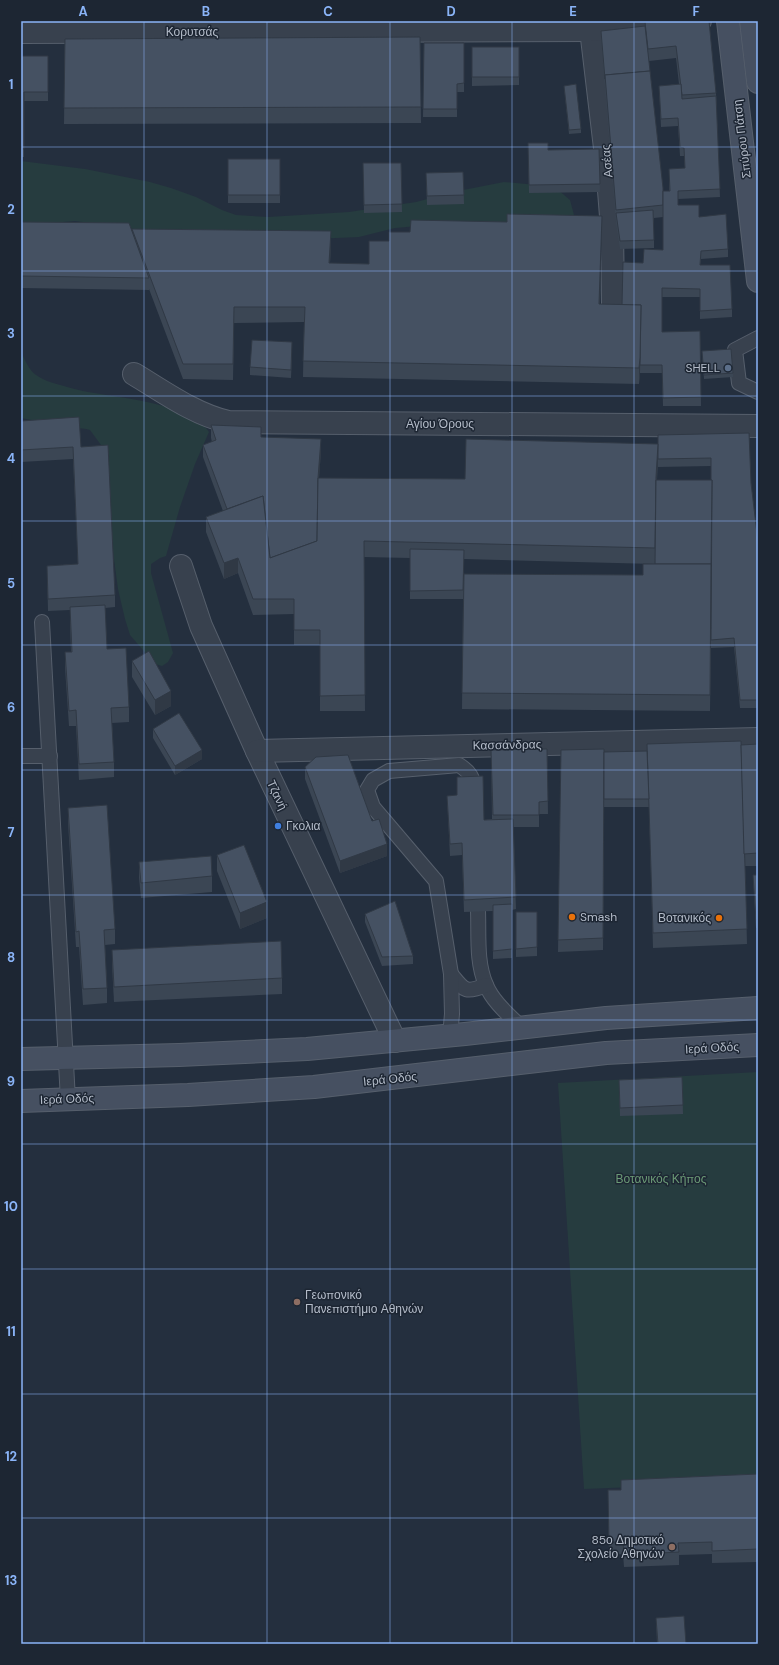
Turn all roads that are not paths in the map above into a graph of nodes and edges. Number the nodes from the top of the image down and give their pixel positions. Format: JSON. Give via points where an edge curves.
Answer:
{"nodes":[{"id":1,"x":700,"y":21,"type":"edge"},
{"id":2,"x":728,"y":21,"type":"edge"},
{"id":3,"x":751,"y":21,"type":"edge"},
{"id":4,"x":590,"y":26,"type":"edge"},
{"id":5,"x":21,"y":32,"type":"edge"},
{"id":6,"x":758,"y":82,"type":"edge"},
{"id":7,"x":758,"y":281,"type":"edge"},
{"id":8,"x":613,"y":302,"type":"dead end"},
{"id":9,"x":758,"y":338,"type":"edge"},
{"id":10,"x":134,"y":374,"type":"dead end"},
{"id":11,"x":758,"y":392,"type":"edge"},
{"id":12,"x":758,"y":426,"type":"edge"},
{"id":13,"x":181,"y":566,"type":"dead end"},
{"id":14,"x":42,"y":622,"type":"dead end"},
{"id":15,"x":758,"y":739,"type":"edge"},
{"id":16,"x":257,"y":751,"type":"junction"},
{"id":17,"x":21,"y":756,"type":"edge"},
{"id":18,"x":50,"y":756,"type":"junction"},
{"id":19,"x":474,"y":789,"type":"edge"},
{"id":20,"x":478,"y":911,"type":"edge"},
{"id":21,"x":451,"y":974,"type":"junction"},
{"id":22,"x":486,"y":985,"type":"junction"},
{"id":23,"x":758,"y":1008,"type":"edge"},
{"id":24,"x":522,"y":1028,"type":"junction"},
{"id":25,"x":450,"y":1036,"type":"junction"},
{"id":26,"x":395,"y":1041,"type":"junction"},
{"id":27,"x":758,"y":1045,"type":"edge"},
{"id":28,"x":66,"y":1058,"type":"junction"},
{"id":29,"x":21,"y":1059,"type":"edge"},
{"id":30,"x":68,"y":1100,"type":"junction"},
{"id":31,"x":21,"y":1101,"type":"edge"}],
"edges":[{"from":1,"to":4,"type":"street","name":"Κορυτσάς"},
{"from":2,"to":7,"type":"main road","name":"Σπύρου Πάτση"},
{"from":3,"to":6,"type":"main road"},
{"from":4,"to":5,"type":"street","name":"Κορυτσάς"},
{"from":4,"to":8,"type":"street","name":"Ασέας","via":[[607,165],[612,229]]},
{"from":9,"to":11,"type":"lane","via":[[735,350],[739,383]]},
{"from":10,"to":12,"type":"street","name":"Αγίου Όρους","via":[[213,419],[228,422]]},
{"from":13,"to":16,"type":"street","name":"Τζανή","via":[[201,626]]},
{"from":14,"to":18,"type":"lane"},
{"from":15,"to":16,"type":"street","name":"Κασσάνδρας"},
{"from":16,"to":26,"type":"street","name":"Τζανή"},
{"from":17,"to":18,"type":"lane"},
{"from":18,"to":28,"type":"lane"},
{"from":19,"to":21,"type":"lane","via":[[473,779],[468,771],[459,765],[389,771],[373,780],[367,790],[373,807],[436,881]]},
{"from":20,"to":22,"type":"lane","via":[[479,963]]},
{"from":21,"to":22,"type":"lane","via":[[464,989],[474,991]]},
{"from":21,"to":25,"type":"lane"},
{"from":22,"to":24,"type":"lane"},
{"from":23,"to":24,"type":"main road","via":[[606,1018]]},
{"from":24,"to":25,"type":"main road"},
{"from":25,"to":26,"type":"main road"},
{"from":26,"to":28,"type":"main road","via":[[307,1049]]},
{"from":27,"to":30,"type":"main road","name":"Ιερά Οδός","via":[[606,1054],[314,1087]]},
{"from":28,"to":29,"type":"main road"},
{"from":28,"to":30,"type":"lane"},
{"from":30,"to":31,"type":"main road","name":"Ιερά Οδός"}]}
